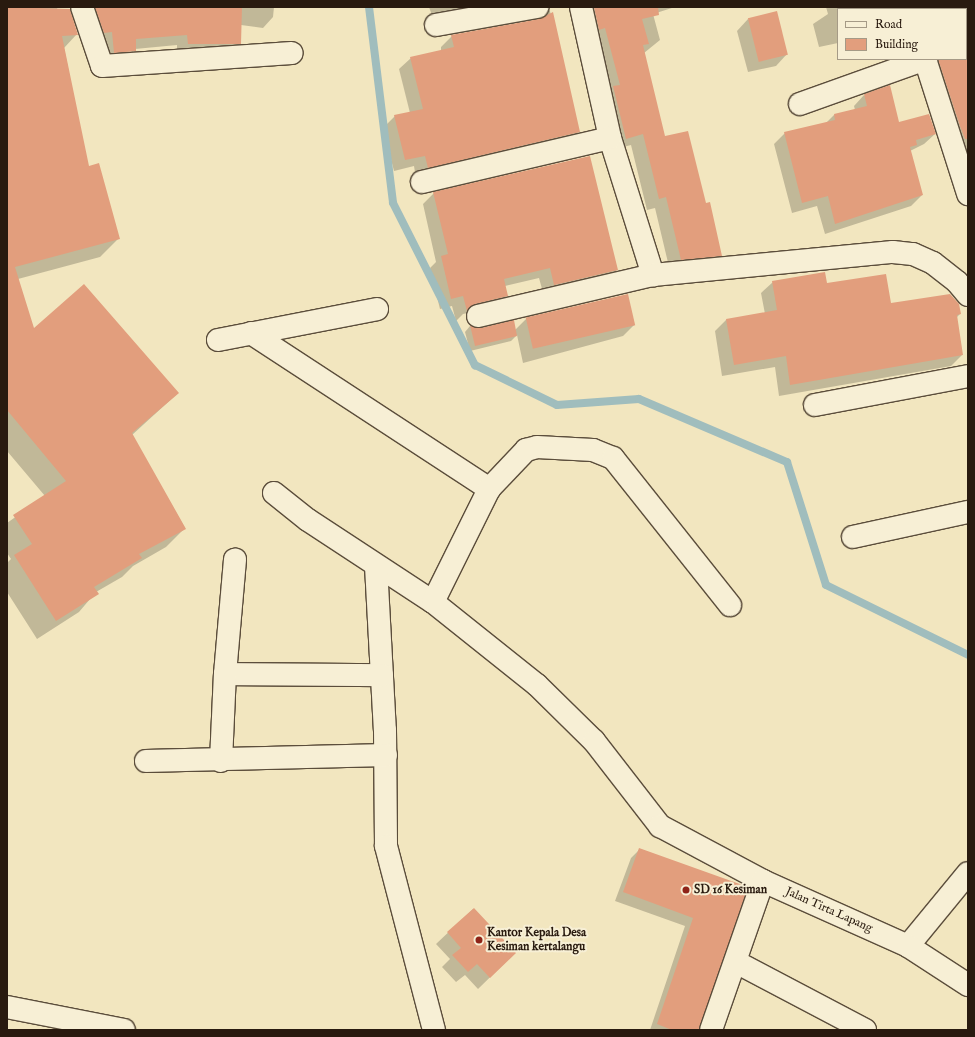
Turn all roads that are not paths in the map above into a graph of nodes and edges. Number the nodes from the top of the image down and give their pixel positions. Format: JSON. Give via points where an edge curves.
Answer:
{"nodes":[{"id":1,"x":82,"y":7,"type":"edge"},
{"id":2,"x":537,"y":7,"type":"edge"},
{"id":3,"x":581,"y":7,"type":"edge"},
{"id":4,"x":436,"y":26,"type":"dead end"},
{"id":5,"x":292,"y":53,"type":"dead end"},
{"id":6,"x":922,"y":60,"type":"edge"},
{"id":7,"x":925,"y":60,"type":"edge"},
{"id":8,"x":800,"y":104,"type":"dead end"},
{"id":9,"x":610,"y":138,"type":"junction"},
{"id":10,"x":422,"y":182,"type":"dead end"},
{"id":11,"x":968,"y":194,"type":"edge"},
{"id":12,"x":653,"y":274,"type":"junction"},
{"id":13,"x":968,"y":295,"type":"edge"},
{"id":14,"x":377,"y":309,"type":"dead end"},
{"id":15,"x":478,"y":316,"type":"dead end"},
{"id":16,"x":251,"y":333,"type":"junction"},
{"id":17,"x":218,"y":340,"type":"dead end"},
{"id":18,"x":968,"y":376,"type":"edge"},
{"id":19,"x":815,"y":405,"type":"dead end"},
{"id":20,"x":490,"y":489,"type":"junction"},
{"id":21,"x":274,"y":493,"type":"dead end"},
{"id":22,"x":968,"y":512,"type":"edge"},
{"id":23,"x":853,"y":537,"type":"dead end"},
{"id":24,"x":235,"y":559,"type":"dead end"},
{"id":25,"x":376,"y":566,"type":"junction"},
{"id":26,"x":433,"y":602,"type":"junction"},
{"id":27,"x":730,"y":605,"type":"dead end"},
{"id":28,"x":224,"y":674,"type":"junction"},
{"id":29,"x":382,"y":675,"type":"junction"},
{"id":30,"x":386,"y":755,"type":"junction"},
{"id":31,"x":146,"y":761,"type":"dead end"},
{"id":32,"x":221,"y":761,"type":"junction"},
{"id":33,"x":968,"y":873,"type":"edge"},
{"id":34,"x":763,"y":880,"type":"junction"},
{"id":35,"x":908,"y":946,"type":"junction"},
{"id":36,"x":736,"y":962,"type":"junction"},
{"id":37,"x":968,"y":985,"type":"edge"},
{"id":38,"x":7,"y":1007,"type":"edge"},
{"id":39,"x":124,"y":1030,"type":"edge"},
{"id":40,"x":434,"y":1030,"type":"edge"},
{"id":41,"x":711,"y":1030,"type":"edge"},
{"id":42,"x":866,"y":1030,"type":"edge"}],
"edges":[{"from":1,"to":5,"type":"street","via":[[102,66]]},
{"from":2,"to":4,"type":"street"},
{"from":3,"to":9,"type":"street"},
{"from":6,"to":8,"type":"street"},
{"from":7,"to":11,"type":"street"},
{"from":9,"to":10,"type":"street"},
{"from":9,"to":12,"type":"street"},
{"from":12,"to":13,"type":"street","via":[[893,252],[913,254],[933,263],[957,282]]},
{"from":12,"to":15,"type":"street"},
{"from":14,"to":16,"type":"street"},
{"from":16,"to":17,"type":"street"},
{"from":16,"to":20,"type":"street"},
{"from":18,"to":19,"type":"street"},
{"from":20,"to":26,"type":"street"},
{"from":20,"to":27,"type":"street","via":[[526,450],[531,448],[593,450],[605,453],[613,458],[666,522]]},
{"from":21,"to":25,"type":"street","name":"Jalan Tirta Lapang","via":[[308,520]]},
{"from":22,"to":23,"type":"street"},
{"from":24,"to":28,"type":"street"},
{"from":25,"to":26,"type":"street","name":"Jalan Tirta Lapang"},
{"from":25,"to":29,"type":"street"},
{"from":26,"to":34,"type":"street","name":"Jalan Tirta Lapang","via":[[537,685],[594,741],[660,826]]},
{"from":28,"to":29,"type":"street"},
{"from":28,"to":32,"type":"street"},
{"from":29,"to":30,"type":"street"},
{"from":30,"to":32,"type":"street"},
{"from":30,"to":40,"type":"street","via":[[386,846]]},
{"from":31,"to":32,"type":"street"},
{"from":33,"to":35,"type":"street"},
{"from":34,"to":35,"type":"street","name":"Jalan Tirta Lapang"},
{"from":34,"to":36,"type":"street"},
{"from":35,"to":37,"type":"street","name":"Jalan Tirta Lapang"},
{"from":36,"to":41,"type":"street"},
{"from":36,"to":42,"type":"street"},
{"from":38,"to":39,"type":"street"}]}
